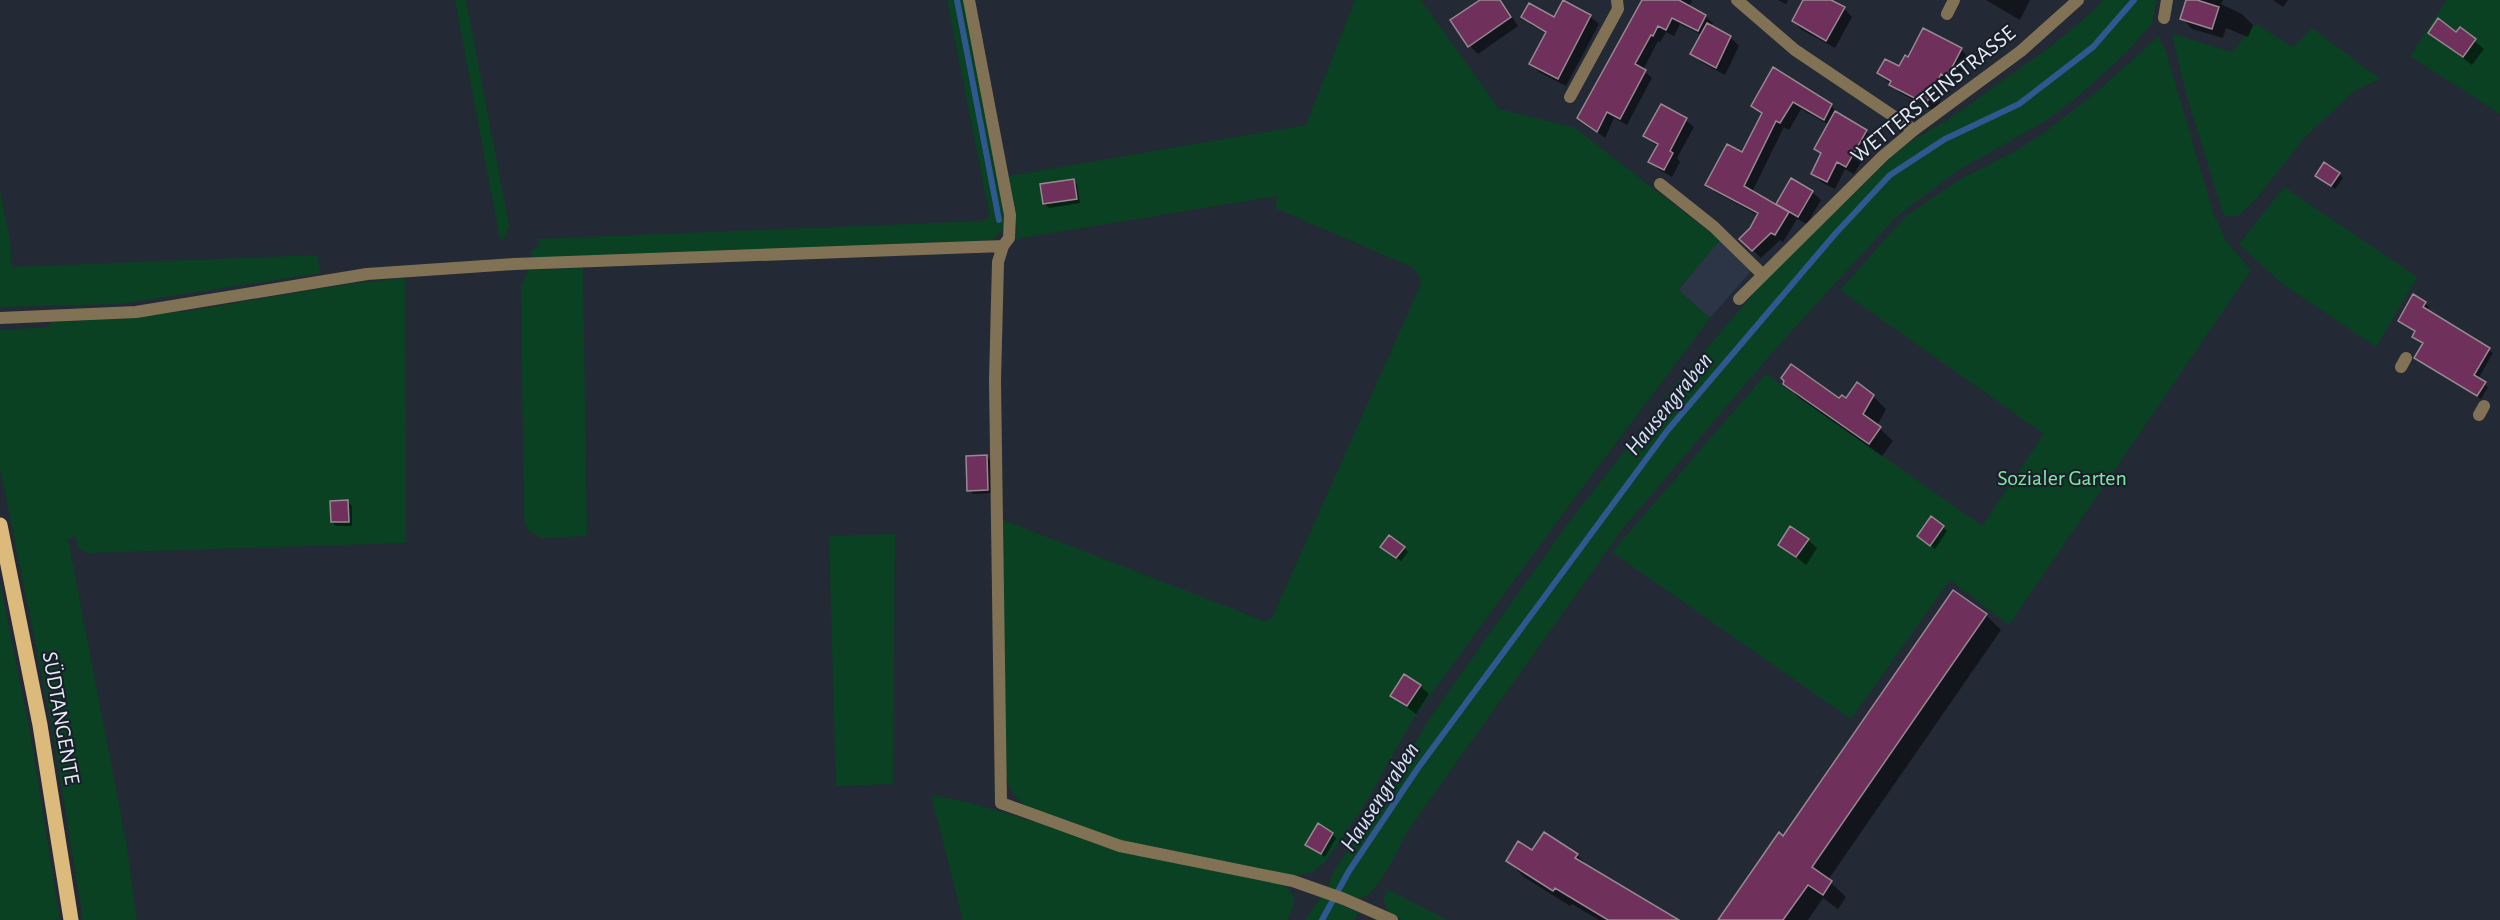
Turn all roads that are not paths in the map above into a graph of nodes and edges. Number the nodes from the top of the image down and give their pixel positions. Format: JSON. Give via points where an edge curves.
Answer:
{"nodes":[{"id":1,"x":969,"y":0,"type":"edge"},
{"id":2,"x":1617,"y":0,"type":"edge"},
{"id":3,"x":1737,"y":0,"type":"edge"},
{"id":4,"x":1954,"y":0,"type":"edge"},
{"id":5,"x":2078,"y":0,"type":"edge"},
{"id":6,"x":2167,"y":0,"type":"edge"},
{"id":7,"x":1947,"y":14,"type":"dead end"},
{"id":8,"x":2164,"y":18,"type":"dead end"},
{"id":9,"x":1570,"y":97,"type":"dead end"},
{"id":10,"x":1914,"y":130,"type":"junction"},
{"id":11,"x":1660,"y":184,"type":"dead end"},
{"id":12,"x":1003,"y":246,"type":"junction"},
{"id":13,"x":1763,"y":275,"type":"junction"},
{"id":14,"x":1739,"y":299,"type":"dead end"},
{"id":15,"x":0,"y":318,"type":"edge"},
{"id":16,"x":0,"y":525,"type":"edge"},
{"id":17,"x":72,"y":920,"type":"edge"},
{"id":18,"x":1392,"y":920,"type":"edge"}],
"edges":[{"from":1,"to":12,"type":"street","via":[[1010,215],[1009,238]]},
{"from":2,"to":9,"type":"street","via":[[1618,9]]},
{"from":3,"to":10,"type":"street","via":[[1795,50]]},
{"from":4,"to":7,"type":"street"},
{"from":5,"to":10,"type":"street","name":"WETTERSTEINSTRASSE","via":[[2021,51]]},
{"from":6,"to":8,"type":"street"},
{"from":10,"to":13,"type":"street","name":"WETTERSTEINSTRASSE"},
{"from":11,"to":13,"type":"street","via":[[1714,227]]},
{"from":12,"to":15,"type":"street","via":[[514,264],[378,273],[136,312]]},
{"from":12,"to":18,"type":"street","via":[[998,262],[995,381],[1001,803],[1120,846],[1293,881]]},
{"from":13,"to":14,"type":"street","name":"WETTERSTEINSTRASSE"},
{"from":16,"to":17,"type":"main road","name":"SÜDTANGENTE","via":[[40,725]]}]}
